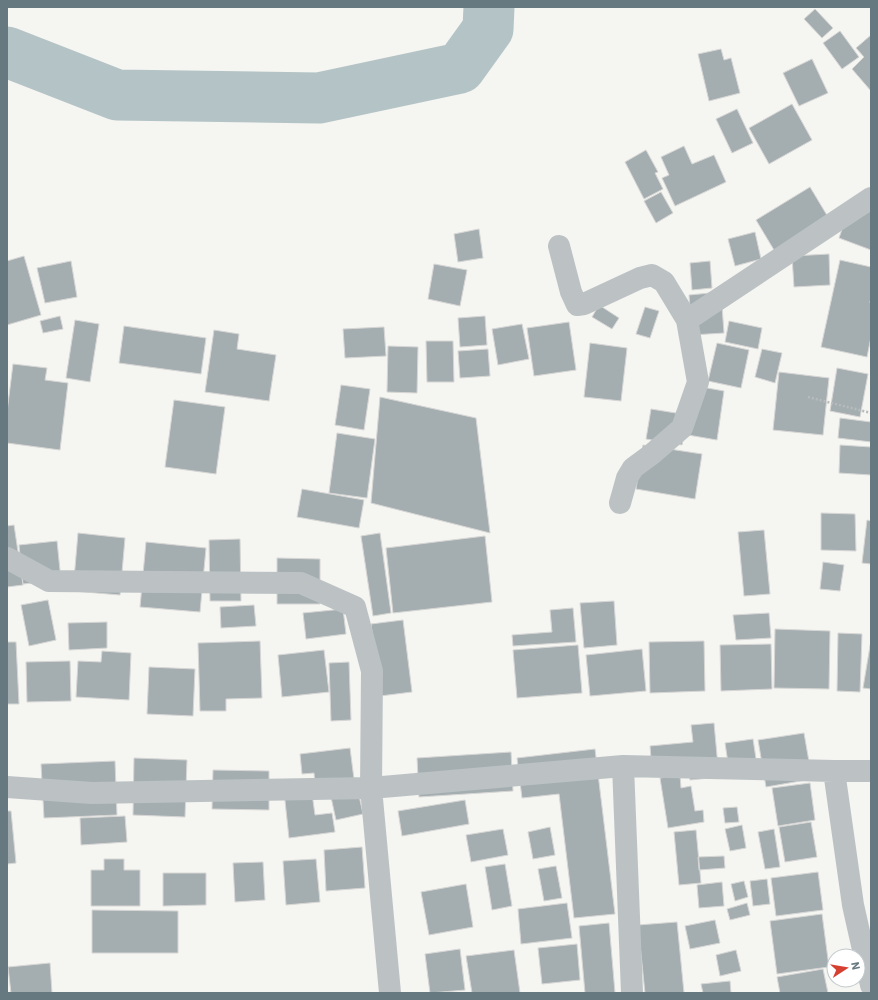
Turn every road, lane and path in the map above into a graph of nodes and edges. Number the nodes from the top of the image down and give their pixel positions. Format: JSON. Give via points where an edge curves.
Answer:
{"nodes":[{"id":1,"x":871,"y":198,"type":"edge"},
{"id":2,"x":560,"y":246,"type":"dead end"},
{"id":3,"x":687,"y":320,"type":"junction"},
{"id":4,"x":808,"y":397,"type":"dead end"},
{"id":5,"x":871,"y":413,"type":"edge"},
{"id":6,"x":620,"y":502,"type":"dead end"},
{"id":7,"x":7,"y":558,"type":"edge"},
{"id":8,"x":623,"y":766,"type":"junction"},
{"id":9,"x":871,"y":771,"type":"edge"},
{"id":10,"x":834,"y":772,"type":"junction"},
{"id":11,"x":7,"y":787,"type":"edge"},
{"id":12,"x":372,"y":788,"type":"junction"},
{"id":13,"x":871,"y":985,"type":"edge"},
{"id":14,"x":390,"y":993,"type":"edge"},
{"id":15,"x":632,"y":993,"type":"edge"}],
"edges":[{"from":1,"to":3,"type":"street"},
{"from":2,"to":3,"type":"street","via":[[571,292],[577,304],[584,304],[652,274],[664,282]]},
{"from":3,"to":6,"type":"street","via":[[698,382],[682,428],[633,468],[627,478]]},
{"from":4,"to":5,"type":"path"},
{"from":7,"to":12,"type":"street","via":[[49,581],[302,583],[355,606],[372,671]]},
{"from":8,"to":10,"type":"street"},
{"from":8,"to":12,"type":"street"},
{"from":8,"to":15,"type":"street"},
{"from":9,"to":10,"type":"street"},
{"from":10,"to":13,"type":"street","via":[[853,905]]},
{"from":11,"to":12,"type":"street","via":[[92,793]]},
{"from":12,"to":14,"type":"street"}]}
